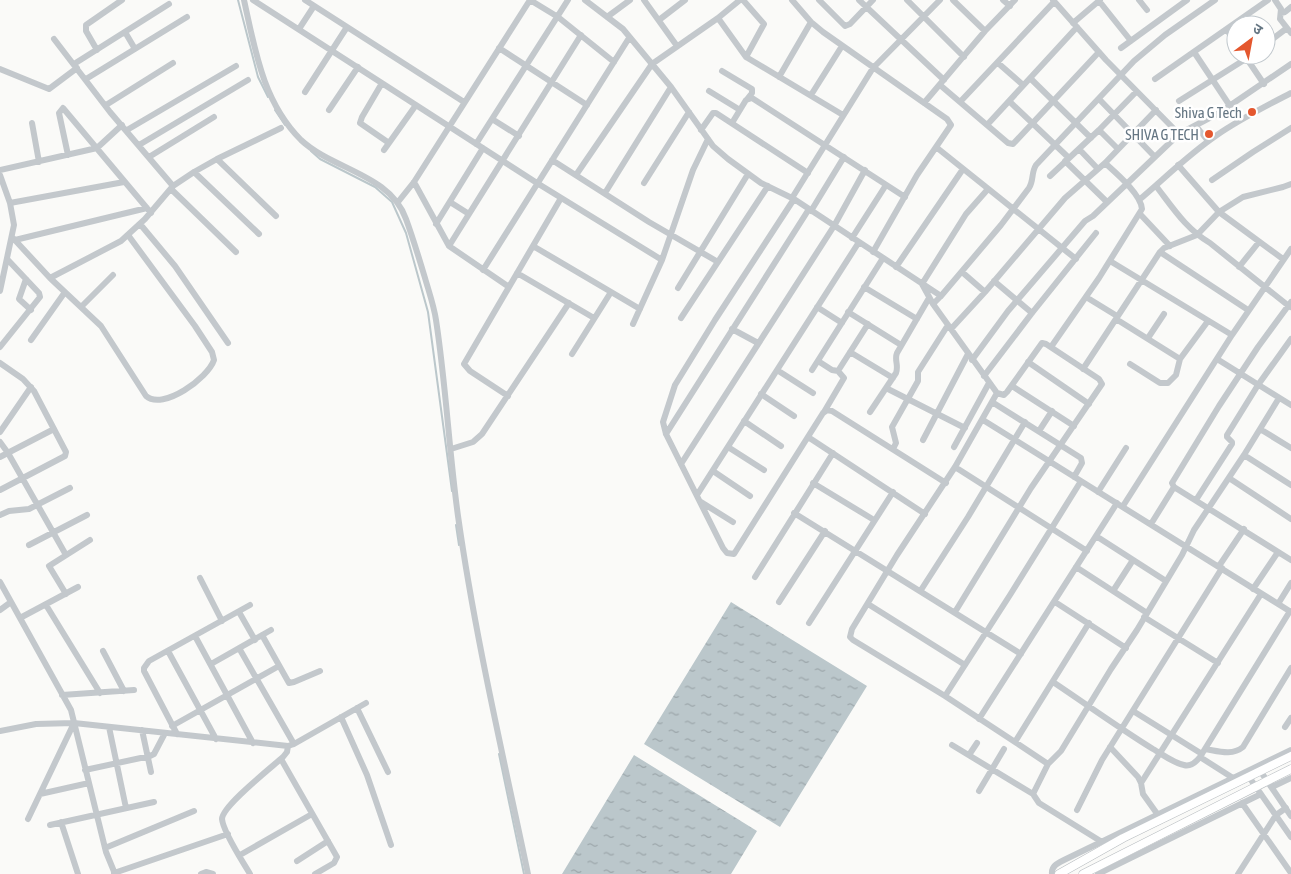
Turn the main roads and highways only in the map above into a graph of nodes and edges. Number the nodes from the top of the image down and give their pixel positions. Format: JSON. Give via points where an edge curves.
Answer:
{"nodes":[{"id":1,"x":1291,"y":756,"type":"edge"},
{"id":2,"x":1291,"y":769,"type":"edge"},
{"id":3,"x":1070,"y":871,"type":"edge"},
{"id":4,"x":1059,"y":874,"type":"edge"},
{"id":5,"x":1083,"y":874,"type":"edge"}],
"edges":[{"from":1,"to":3,"type":"main road","via":[[1123,838]]},
{"from":2,"to":5,"type":"main road","via":[[1269,784],[1256,786]]},
{"from":3,"to":4,"type":"main road"}]}
